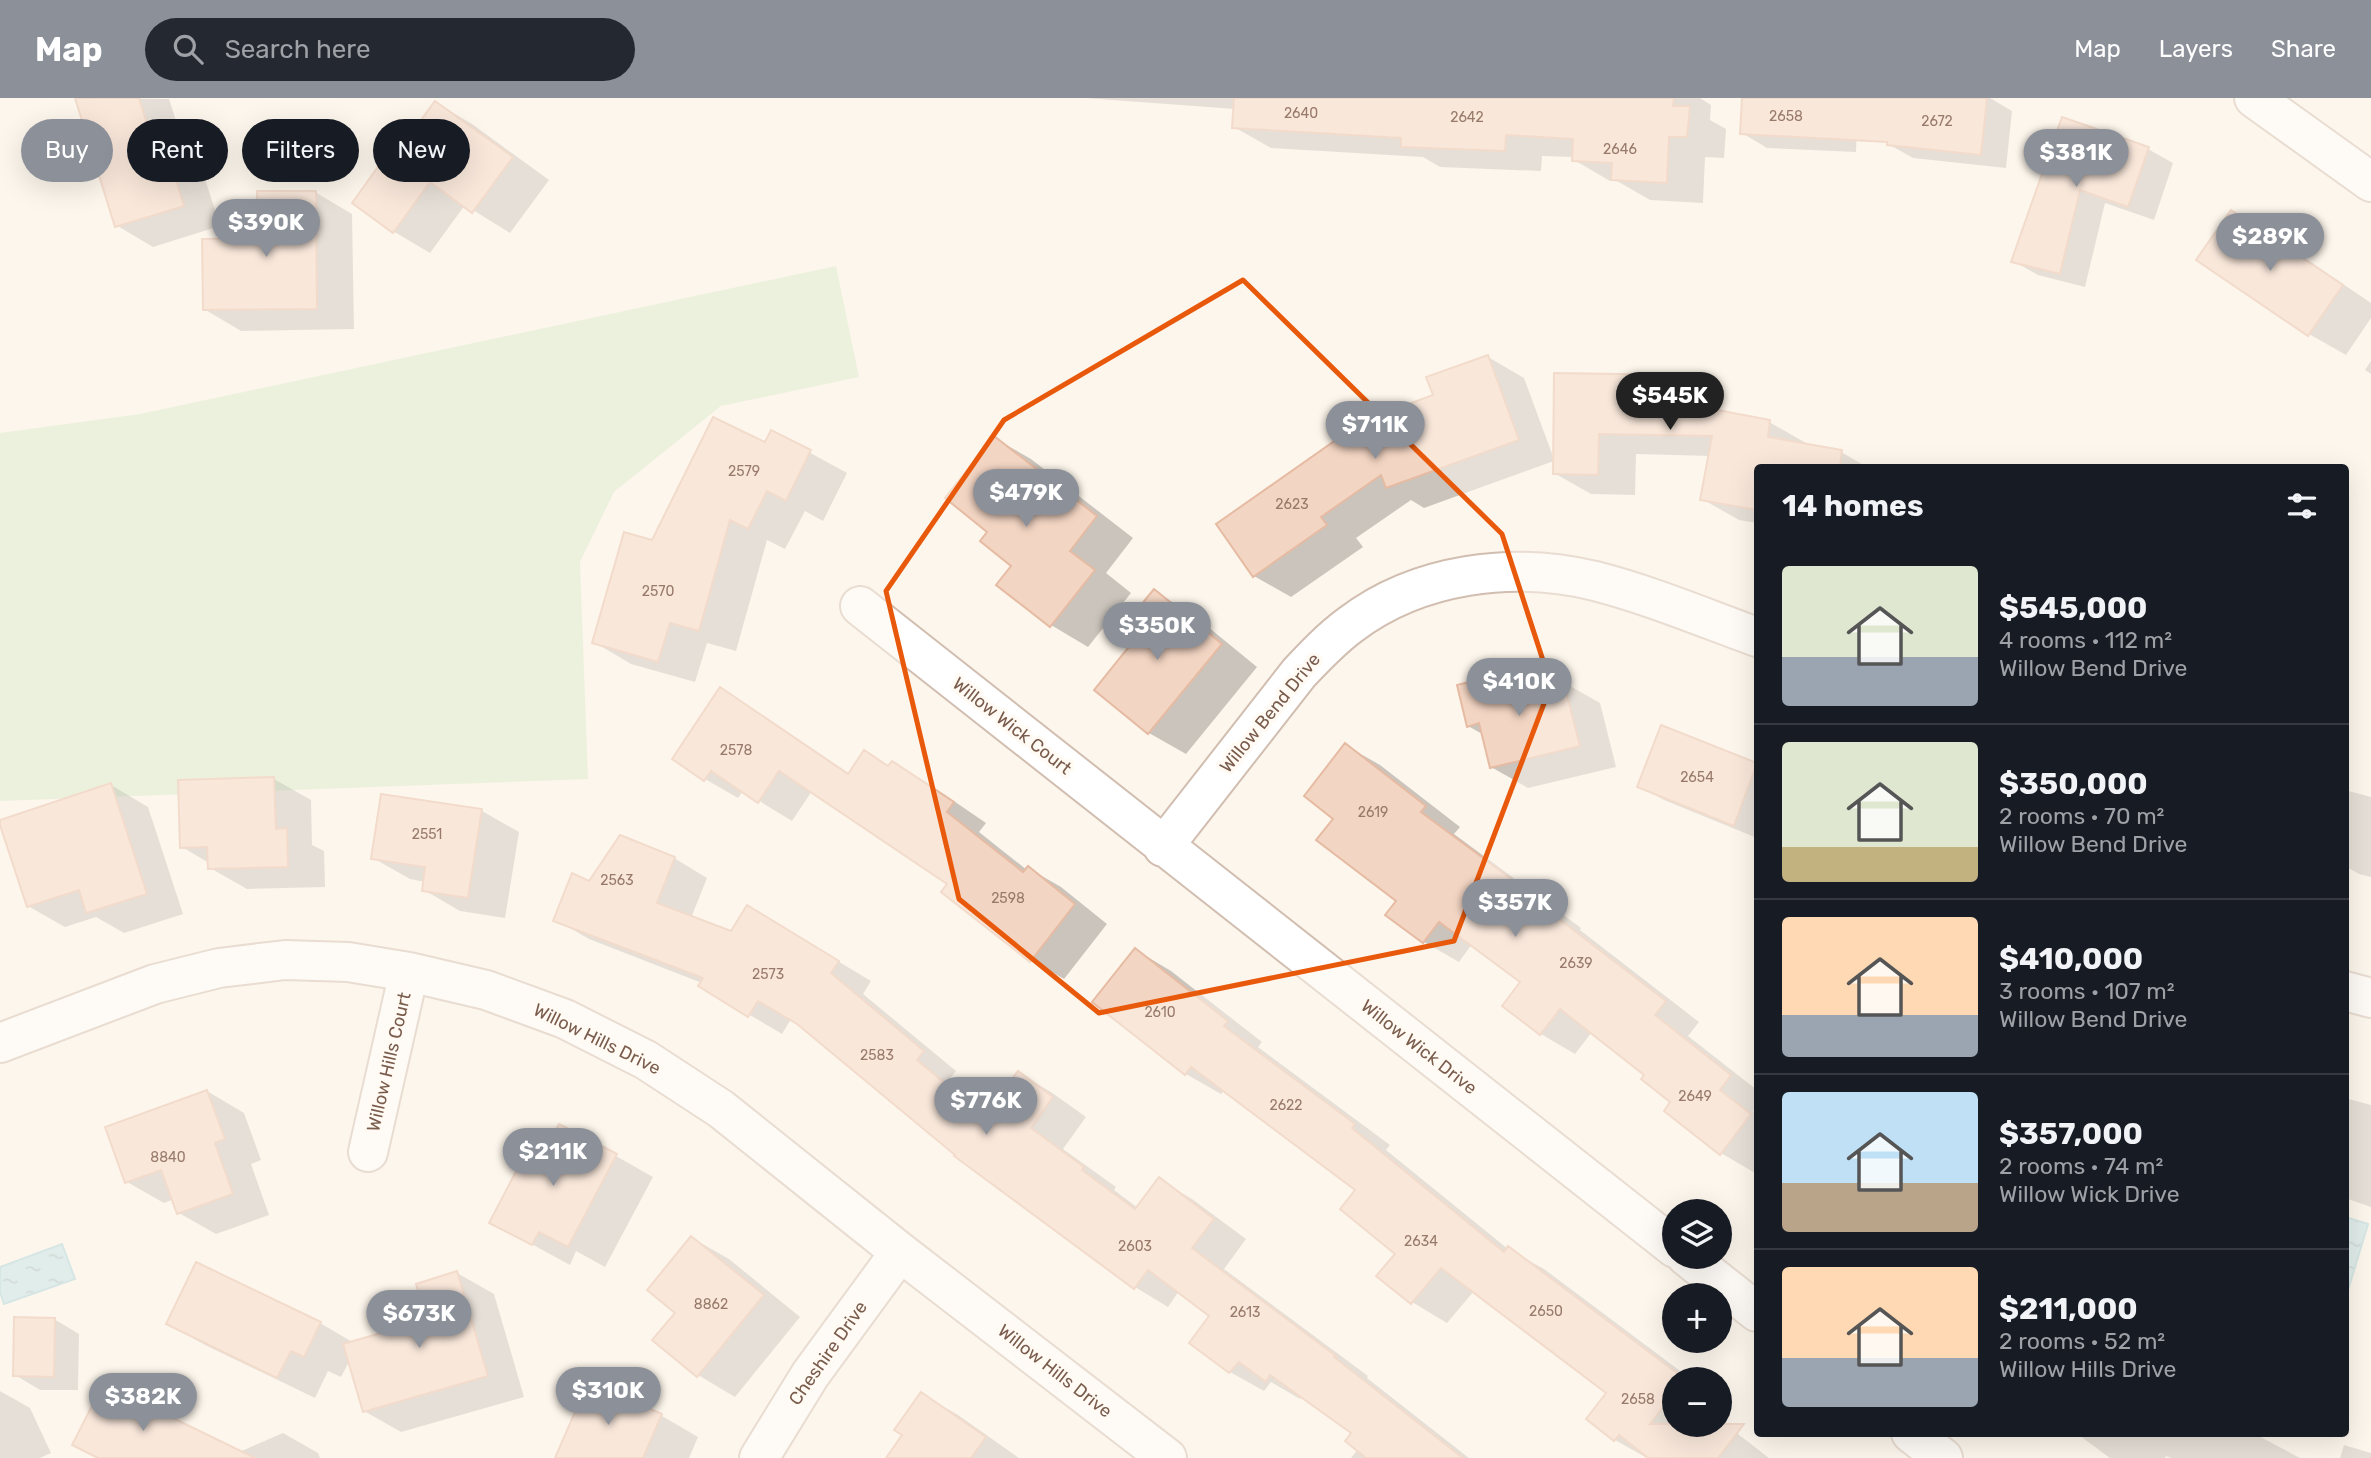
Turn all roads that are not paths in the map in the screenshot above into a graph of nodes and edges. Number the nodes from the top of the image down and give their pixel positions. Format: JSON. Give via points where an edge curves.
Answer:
{"nodes":[{"id":1,"x":2253,"y":98,"type":"edge"},
{"id":2,"x":2371,"y":182,"type":"edge"},
{"id":3,"x":860,"y":606,"type":"dead end"},
{"id":4,"x":1754,"y":636,"type":"edge"},
{"id":5,"x":1163,"y":847,"type":"junction"},
{"id":6,"x":409,"y":972,"type":"junction"},
{"id":7,"x":2349,"y":992,"type":"edge"},
{"id":8,"x":2371,"y":998,"type":"edge"},
{"id":9,"x":0,"y":1043,"type":"edge"},
{"id":10,"x":368,"y":1152,"type":"dead end"},
{"id":11,"x":1662,"y":1238,"type":"edge"},
{"id":12,"x":900,"y":1252,"type":"junction"},
{"id":13,"x":1702,"y":1269,"type":"edge"},
{"id":14,"x":1754,"y":1310,"type":"edge"},
{"id":15,"x":1916,"y":1437,"type":"edge"},
{"id":16,"x":759,"y":1458,"type":"edge"},
{"id":17,"x":1167,"y":1458,"type":"edge"},
{"id":18,"x":1943,"y":1458,"type":"edge"}],
"edges":[{"from":1,"to":2,"type":"street"},
{"from":3,"to":5,"type":"street","name":"Willow Wick Court"},
{"from":4,"to":5,"type":"street","name":"Willow Bend Drive","via":[[1622,589],[1566,576],[1478,574],[1413,590],[1351,624],[1323,647]]},
{"from":5,"to":11,"type":"street","name":"Willow Wick Drive"},
{"from":6,"to":9,"type":"street","name":"Willow Hills Drive","via":[[348,962],[285,960],[219,968],[155,984]]},
{"from":6,"to":10,"type":"street","name":"Willow Hills Court"},
{"from":6,"to":12,"type":"street","name":"Willow Hills Drive","via":[[486,989],[565,1020],[646,1060],[721,1109]]},
{"from":7,"to":8,"type":"street"},
{"from":12,"to":16,"type":"street","name":"Cheshire Drive","via":[[810,1375]]},
{"from":12,"to":17,"type":"street","name":"Willow Hills Drive"},
{"from":13,"to":14,"type":"street"},
{"from":15,"to":18,"type":"street"}]}
